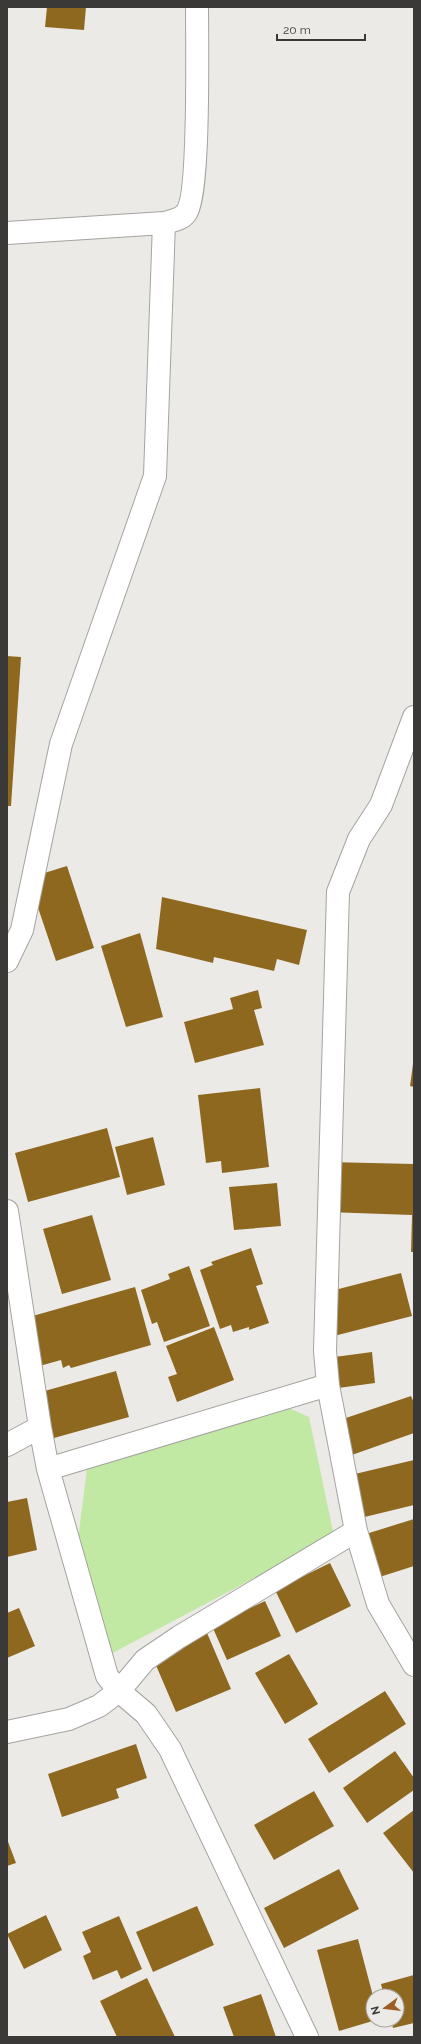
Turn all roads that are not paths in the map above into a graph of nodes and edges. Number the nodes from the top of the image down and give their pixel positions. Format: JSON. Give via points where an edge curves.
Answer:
{"nodes":[{"id":1,"x":197,"y":7,"type":"edge"},
{"id":2,"x":164,"y":223,"type":"junction"},
{"id":3,"x":7,"y":233,"type":"edge"},
{"id":4,"x":414,"y":717,"type":"edge"},
{"id":5,"x":7,"y":960,"type":"edge"},
{"id":6,"x":7,"y":1211,"type":"edge"},
{"id":7,"x":328,"y":1385,"type":"junction"},
{"id":8,"x":40,"y":1427,"type":"junction"},
{"id":9,"x":7,"y":1445,"type":"edge"},
{"id":10,"x":48,"y":1469,"type":"junction"},
{"id":11,"x":356,"y":1532,"type":"junction"},
{"id":12,"x":414,"y":1665,"type":"edge"},
{"id":13,"x":119,"y":1691,"type":"junction"},
{"id":14,"x":7,"y":1732,"type":"edge"},
{"id":15,"x":307,"y":2037,"type":"edge"}],
"edges":[{"from":1,"to":2,"type":"street","via":[[196,131],[192,198],[186,214],[178,220]]},
{"from":2,"to":3,"type":"street"},
{"from":2,"to":5,"type":"street","via":[[155,476],[61,744],[22,930]]},
{"from":4,"to":7,"type":"street","via":[[381,805],[359,839],[338,892],[325,1352]]},
{"from":6,"to":8,"type":"street"},
{"from":7,"to":10,"type":"street"},
{"from":7,"to":11,"type":"street"},
{"from":8,"to":9,"type":"street"},
{"from":8,"to":10,"type":"street"},
{"from":10,"to":13,"type":"street","via":[[107,1676]]},
{"from":11,"to":12,"type":"street","via":[[378,1604]]},
{"from":11,"to":13,"type":"street","via":[[179,1637],[145,1660]]},
{"from":13,"to":14,"type":"street","via":[[99,1706],[69,1719]]},
{"from":13,"to":15,"type":"street","via":[[146,1714],[170,1749]]}]}
